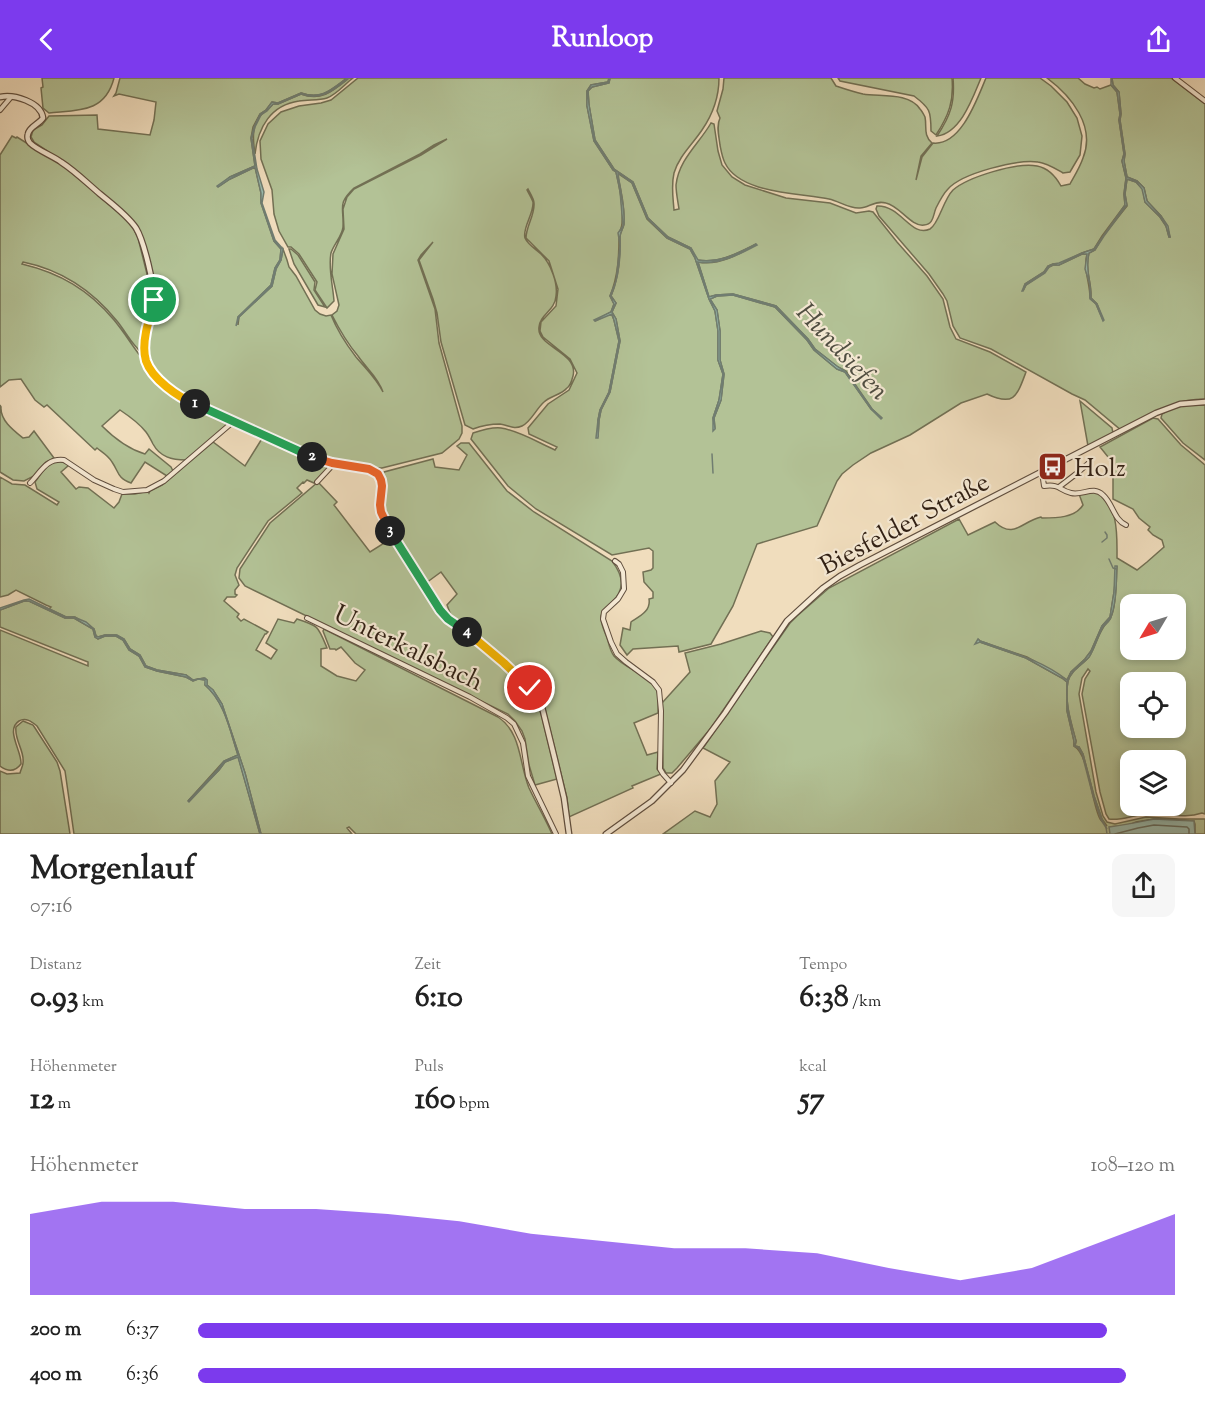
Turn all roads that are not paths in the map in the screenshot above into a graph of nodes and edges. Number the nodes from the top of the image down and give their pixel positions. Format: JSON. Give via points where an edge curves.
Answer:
{"nodes":[{"id":1,"x":1174,"y":78,"type":"edge"},
{"id":2,"x":0,"y":97,"type":"edge"},
{"id":3,"x":11,"y":97,"type":"junction"},
{"id":4,"x":1205,"y":101,"type":"edge"},
{"id":5,"x":0,"y":110,"type":"edge"},
{"id":6,"x":1205,"y":402,"type":"edge"},
{"id":7,"x":234,"y":421,"type":"junction"},
{"id":8,"x":1090,"y":462,"type":"dead end"},
{"id":9,"x":332,"y":463,"type":"junction"},
{"id":10,"x":1042,"y":472,"type":"junction"},
{"id":11,"x":317,"y":482,"type":"dead end"},
{"id":12,"x":30,"y":483,"type":"dead end"},
{"id":13,"x":1059,"y":487,"type":"junction"},
{"id":14,"x":1126,"y":525,"type":"dead end"},
{"id":15,"x":615,"y":561,"type":"dead end"},
{"id":16,"x":307,"y":618,"type":"dead end"},
{"id":17,"x":671,"y":783,"type":"junction"},
{"id":18,"x":555,"y":834,"type":"edge"},
{"id":19,"x":569,"y":834,"type":"edge"},
{"id":20,"x":606,"y":834,"type":"edge"}],
"edges":[{"from":1,"to":4,"type":"street"},
{"from":2,"to":3,"type":"street"},
{"from":3,"to":5,"type":"street"},
{"from":3,"to":7,"type":"street","via":[[34,105],[43,115],[41,122],[28,132],[30,143],[75,172],[135,228],[153,290],[144,347],[151,370],[186,400]]},
{"from":6,"to":10,"type":"street","name":"Biesfelder Straße","via":[[1169,407]]},
{"from":7,"to":9,"type":"street"},
{"from":7,"to":12,"type":"street","via":[[164,481],[147,490],[114,489],[60,459],[47,463]]},
{"from":8,"to":13,"type":"street"},
{"from":9,"to":11,"type":"street"},
{"from":9,"to":19,"type":"street","via":[[378,474],[382,486],[381,512],[387,526],[440,610],[504,663],[542,706]]},
{"from":10,"to":13,"type":"street","via":[[1044,486]]},
{"from":10,"to":17,"type":"street","name":"Biesfelder Straße","via":[[860,565],[813,596],[787,621]]},
{"from":13,"to":14,"type":"street","via":[[1073,493],[1101,493],[1118,520]]},
{"from":15,"to":17,"type":"street","via":[[622,572],[624,589],[604,612],[603,619],[617,654],[659,690],[660,769]]},
{"from":16,"to":18,"type":"street","name":"Unterkalsbach","via":[[470,697],[514,724],[523,743],[528,776]]},
{"from":17,"to":20,"type":"street","name":"Biesfelder Straße"}]}
